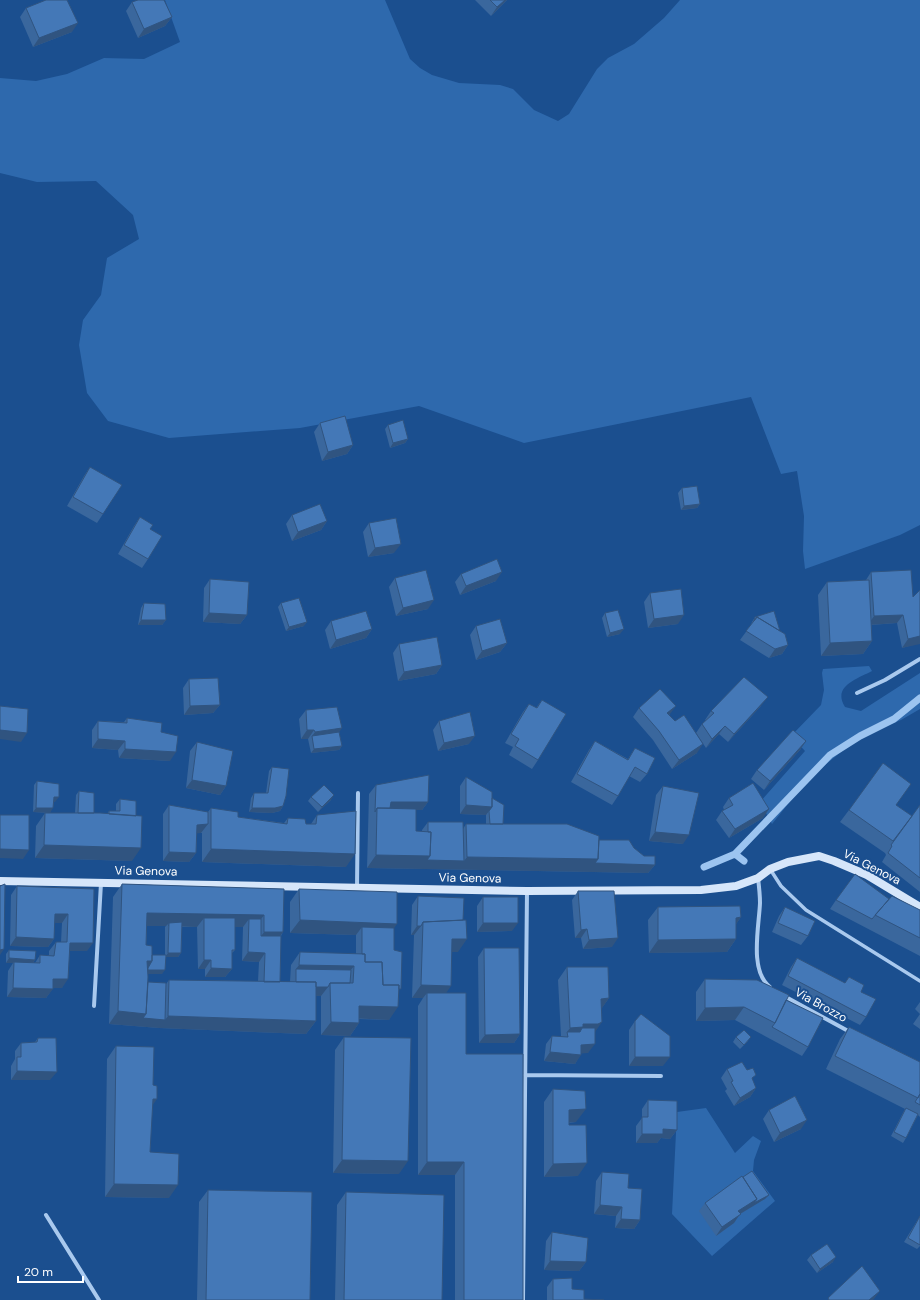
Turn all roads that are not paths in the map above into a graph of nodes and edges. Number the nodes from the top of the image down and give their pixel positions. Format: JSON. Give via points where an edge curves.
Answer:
{"nodes":[{"id":1,"x":920,"y":659,"type":"edge"},
{"id":2,"x":857,"y":693,"type":"dead end"},
{"id":3,"x":358,"y":793,"type":"dead end"},
{"id":4,"x":770,"y":869,"type":"junction"},
{"id":5,"x":758,"y":878,"type":"junction"},
{"id":6,"x":0,"y":881,"type":"edge"},
{"id":7,"x":101,"y":882,"type":"junction"},
{"id":8,"x":356,"y":888,"type":"junction"},
{"id":9,"x":527,"y":891,"type":"junction"},
{"id":10,"x":920,"y":906,"type":"edge"},
{"id":11,"x":920,"y":981,"type":"edge"},
{"id":12,"x":775,"y":991,"type":"edge"},
{"id":13,"x":782,"y":995,"type":"edge"},
{"id":14,"x":94,"y":1006,"type":"dead end"},
{"id":15,"x":858,"y":1036,"type":"edge"},
{"id":16,"x":525,"y":1075,"type":"junction"},
{"id":17,"x":661,"y":1076,"type":"dead end"},
{"id":18,"x":46,"y":1215,"type":"dead end"},
{"id":19,"x":99,"y":1300,"type":"edge"},
{"id":20,"x":523,"y":1300,"type":"edge"}],
"edges":[{"from":1,"to":2,"type":"street"},
{"from":3,"to":8,"type":"street"},
{"from":4,"to":5,"type":"main road","name":"Via Genova"},
{"from":4,"to":10,"type":"main road","name":"Via Genova","via":[[788,862],[819,856],[867,875]]},
{"from":4,"to":11,"type":"street","via":[[781,886],[806,910]]},
{"from":5,"to":9,"type":"main road","name":"Via Genova","via":[[736,886],[701,890]]},
{"from":5,"to":12,"type":"street","via":[[760,902],[757,958],[764,982]]},
{"from":6,"to":7,"type":"main road","name":"Via Genova"},
{"from":7,"to":8,"type":"main road","name":"Via Genova"},
{"from":7,"to":14,"type":"street"},
{"from":8,"to":9,"type":"main road","name":"Via Genova"},
{"from":9,"to":16,"type":"street"},
{"from":13,"to":15,"type":"street","name":"Via Brozzo"},
{"from":16,"to":17,"type":"street"},
{"from":16,"to":20,"type":"street"},
{"from":18,"to":19,"type":"street"}]}
